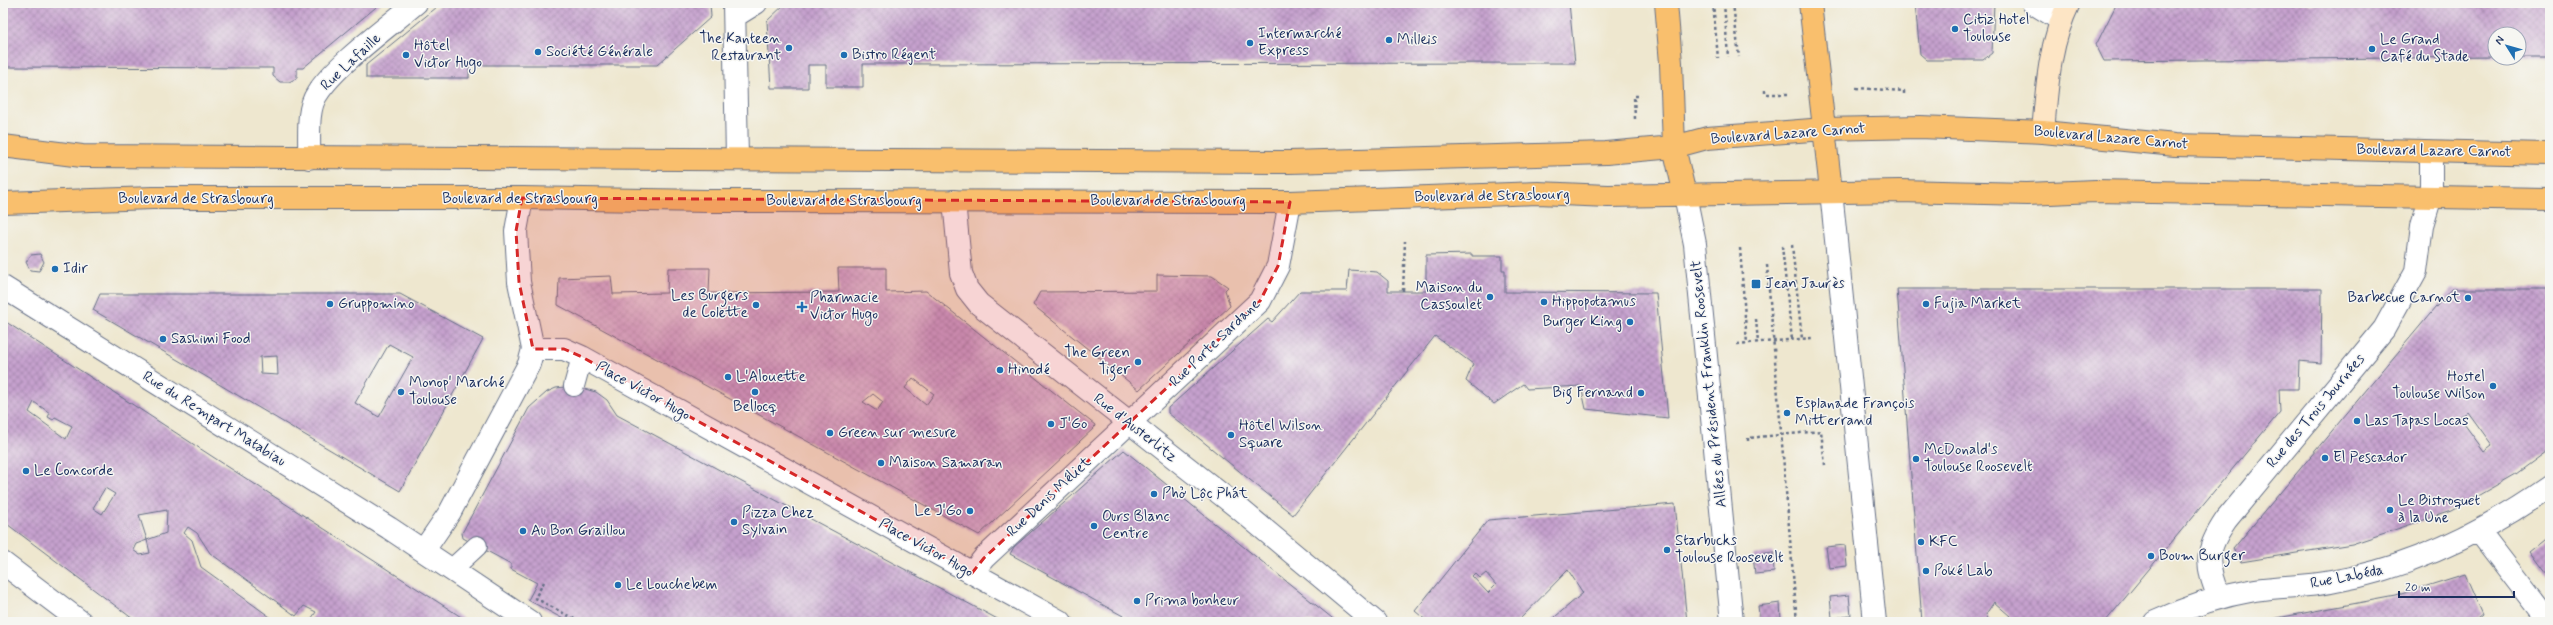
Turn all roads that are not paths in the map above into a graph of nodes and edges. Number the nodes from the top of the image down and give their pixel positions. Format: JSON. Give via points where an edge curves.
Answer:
{"nodes":[{"id":1,"x":416,"y":3,"type":"edge"},
{"id":2,"x":756,"y":3,"type":"edge"},
{"id":3,"x":1666,"y":3,"type":"edge"},
{"id":4,"x":1810,"y":3,"type":"edge"},
{"id":5,"x":2033,"y":3,"type":"edge"},
{"id":6,"x":735,"y":10,"type":"edge"},
{"id":7,"x":2065,"y":11,"type":"edge"},
{"id":8,"x":1824,"y":129,"type":"junction"},
{"id":9,"x":2043,"y":132,"type":"junction"},
{"id":10,"x":3,"y":146,"type":"edge"},
{"id":11,"x":1674,"y":147,"type":"junction"},
{"id":12,"x":2431,"y":152,"type":"junction"},
{"id":13,"x":2550,"y":154,"type":"edge"},
{"id":14,"x":309,"y":158,"type":"junction"},
{"id":15,"x":737,"y":158,"type":"junction"},
{"id":16,"x":1831,"y":191,"type":"junction"},
{"id":17,"x":1685,"y":195,"type":"junction"},
{"id":18,"x":2431,"y":196,"type":"junction"},
{"id":19,"x":522,"y":198,"type":"junction"},
{"id":20,"x":2550,"y":199,"type":"edge"},
{"id":21,"x":954,"y":201,"type":"junction"},
{"id":22,"x":1290,"y":202,"type":"junction"},
{"id":23,"x":3,"y":203,"type":"edge"},
{"id":24,"x":3,"y":288,"type":"edge"},
{"id":25,"x":533,"y":349,"type":"junction"},
{"id":26,"x":582,"y":358,"type":"junction"},
{"id":27,"x":574,"y":386,"type":"dead end"},
{"id":28,"x":1129,"y":424,"type":"junction"},
{"id":29,"x":2550,"y":486,"type":"edge"},
{"id":30,"x":2479,"y":531,"type":"junction"},
{"id":31,"x":477,"y":546,"type":"dead end"},
{"id":32,"x":424,"y":550,"type":"junction"},
{"id":33,"x":3,"y":563,"type":"edge"},
{"id":34,"x":451,"y":570,"type":"junction"},
{"id":35,"x":972,"y":573,"type":"junction"},
{"id":36,"x":2219,"y":598,"type":"junction"},
{"id":37,"x":81,"y":622,"type":"edge"},
{"id":38,"x":530,"y":622,"type":"edge"},
{"id":39,"x":1061,"y":622,"type":"edge"},
{"id":40,"x":1375,"y":622,"type":"edge"},
{"id":41,"x":1732,"y":622,"type":"edge"},
{"id":42,"x":1876,"y":622,"type":"edge"},
{"id":43,"x":2155,"y":622,"type":"edge"},
{"id":44,"x":2549,"y":622,"type":"edge"}],
"edges":[{"from":1,"to":14,"type":"street","name":"Rue Lafaille","via":[[339,70],[316,95],[311,115]]},
{"from":2,"to":6,"type":"street"},
{"from":3,"to":11,"type":"main road","name":"Allées du Président Franklin Roosevelt"},
{"from":4,"to":8,"type":"main road"},
{"from":5,"to":7,"type":"street"},
{"from":6,"to":15,"type":"street"},
{"from":7,"to":9,"type":"street","via":[[2047,72]]},
{"from":8,"to":9,"type":"main road","name":"Boulevard Lazare Carnot","via":[[1920,126]]},
{"from":8,"to":11,"type":"main road","name":"Boulevard Lazare Carnot","via":[[1707,138]]},
{"from":8,"to":16,"type":"main road"},
{"from":9,"to":12,"type":"main road","name":"Boulevard Lazare Carnot","via":[[2175,145]]},
{"from":10,"to":14,"type":"main road","via":[[82,156]]},
{"from":11,"to":15,"type":"main road","via":[[1606,153],[1289,162]]},
{"from":11,"to":17,"type":"main road","name":"Allées du Président Franklin Roosevelt"},
{"from":12,"to":13,"type":"main road","name":"Boulevard Lazare Carnot"},
{"from":12,"to":18,"type":"street","name":"Rue des Trois Journées"},
{"from":14,"to":15,"type":"main road"},
{"from":16,"to":17,"type":"main road"},
{"from":16,"to":18,"type":"main road","via":[[2027,194],[2095,191]]},
{"from":16,"to":42,"type":"street"},
{"from":17,"to":22,"type":"main road","name":"Boulevard de Strasbourg","via":[[1538,193]]},
{"from":17,"to":41,"type":"street","name":"Allées du Président Franklin Roosevelt","via":[[1695,244]]},
{"from":18,"to":20,"type":"main road"},
{"from":18,"to":36,"type":"street","name":"Rue des Trois Journées","via":[[2422,226],[2416,271],[2384,329],[2226,520],[2213,540],[2208,559]]},
{"from":19,"to":21,"type":"main road","name":"Boulevard de Strasbourg"},
{"from":19,"to":23,"type":"main road","name":"Boulevard de Strasbourg","via":[[153,198]]},
{"from":19,"to":25,"type":"street","via":[[516,231],[519,282]]},
{"from":21,"to":22,"type":"main road","name":"Boulevard de Strasbourg"},
{"from":21,"to":28,"type":"street","name":"Rue d'Austerlitz","via":[[961,273],[967,289],[979,304]]},
{"from":22,"to":28,"type":"street","name":"Rue Porte Sardane","via":[[1278,266],[1260,301]]},
{"from":24,"to":32,"type":"street","name":"Rue du Rempart Matabiau"},
{"from":25,"to":26,"type":"street","name":"Place Victor Hugo","via":[[564,349]]},
{"from":25,"to":32,"type":"street","via":[[529,364],[450,512]]},
{"from":26,"to":27,"type":"lane"},
{"from":26,"to":35,"type":"street","name":"Place Victor Hugo"},
{"from":28,"to":35,"type":"street","name":"Rue Denis Méliet","via":[[984,558]]},
{"from":28,"to":40,"type":"street","name":"Rue d'Austerlitz","via":[[1236,506]]},
{"from":29,"to":30,"type":"street","name":"Rue Labéda"},
{"from":30,"to":36,"type":"street","name":"Rue Labéda","via":[[2432,553],[2373,574],[2330,582],[2256,590]]},
{"from":30,"to":44,"type":"street"},
{"from":31,"to":34,"type":"lane"},
{"from":32,"to":34,"type":"street"},
{"from":33,"to":37,"type":"street"},
{"from":34,"to":38,"type":"street"},
{"from":35,"to":39,"type":"street","name":"Place Victor Hugo"},
{"from":36,"to":43,"type":"street","via":[[2184,608]]}]}
